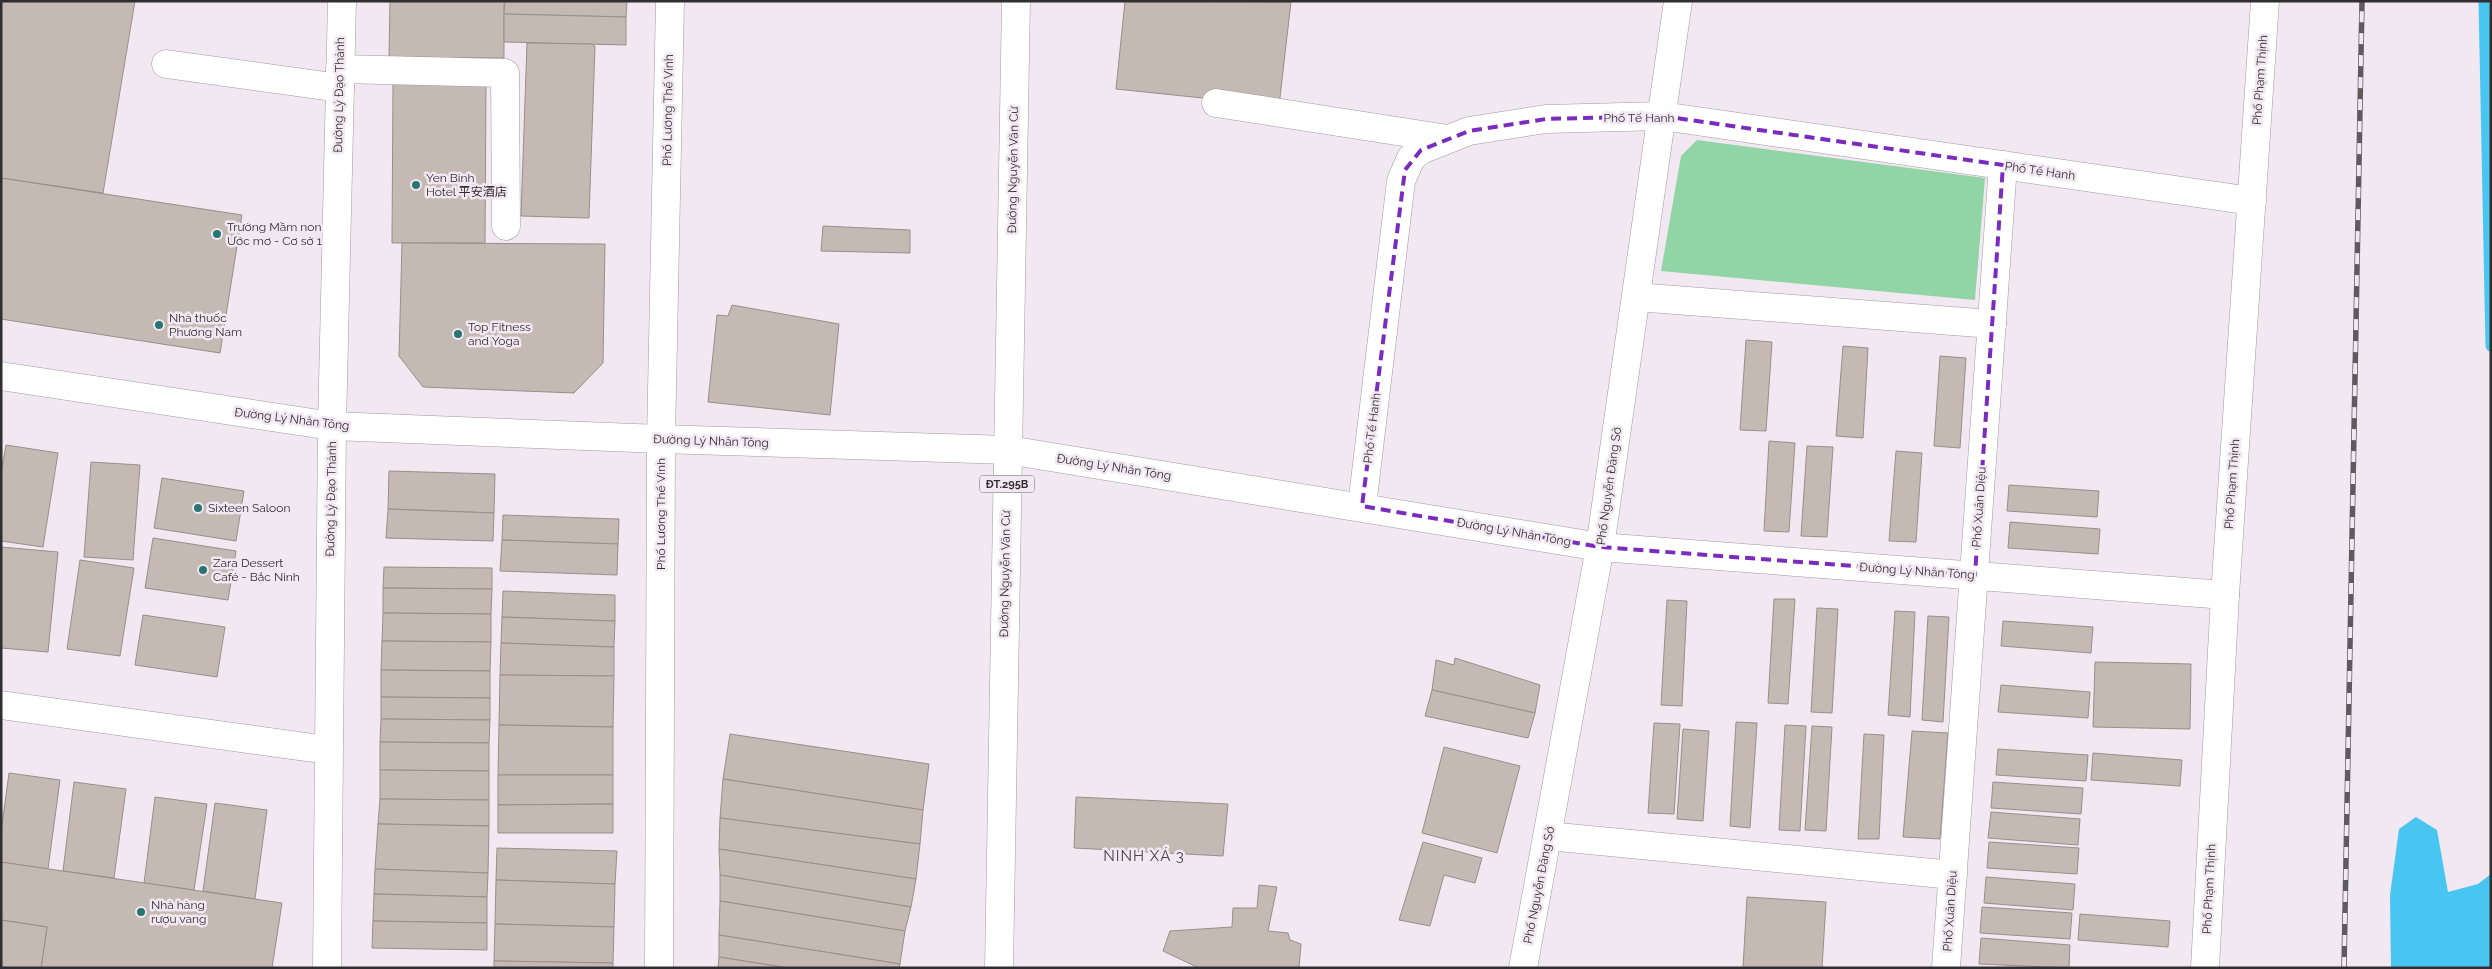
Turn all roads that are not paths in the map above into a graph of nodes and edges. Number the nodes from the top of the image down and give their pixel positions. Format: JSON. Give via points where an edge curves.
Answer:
{"nodes":[{"id":1,"x":342,"y":1,"type":"edge"},
{"id":2,"x":670,"y":1,"type":"edge"},
{"id":3,"x":1016,"y":1,"type":"edge"},
{"id":4,"x":1678,"y":1,"type":"edge"},
{"id":5,"x":2266,"y":1,"type":"edge"},
{"id":6,"x":166,"y":64,"type":"dead end"},
{"id":7,"x":340,"y":78,"type":"junction"},
{"id":8,"x":1216,"y":103,"type":"dead end"},
{"id":9,"x":1662,"y":116,"type":"junction"},
{"id":10,"x":1448,"y":139,"type":"junction"},
{"id":11,"x":2003,"y":165,"type":"junction"},
{"id":12,"x":2252,"y":201,"type":"junction"},
{"id":13,"x":506,"y":226,"type":"dead end"},
{"id":14,"x":1636,"y":298,"type":"junction"},
{"id":15,"x":1992,"y":324,"type":"junction"},
{"id":16,"x":1,"y":376,"type":"edge"},
{"id":17,"x":332,"y":426,"type":"junction"},
{"id":18,"x":661,"y":439,"type":"junction"},
{"id":19,"x":1008,"y":450,"type":"junction"},
{"id":20,"x":1362,"y":506,"type":"junction"},
{"id":21,"x":1600,"y":547,"type":"junction"},
{"id":22,"x":1974,"y":575,"type":"junction"},
{"id":23,"x":2225,"y":595,"type":"junction"},
{"id":24,"x":1,"y":705,"type":"edge"},
{"id":25,"x":328,"y":750,"type":"junction"},
{"id":26,"x":1548,"y":836,"type":"junction"},
{"id":27,"x":1953,"y":875,"type":"junction"},
{"id":28,"x":327,"y":968,"type":"edge"},
{"id":29,"x":659,"y":968,"type":"edge"},
{"id":30,"x":999,"y":968,"type":"edge"},
{"id":31,"x":1523,"y":968,"type":"edge"},
{"id":32,"x":1946,"y":968,"type":"edge"},
{"id":33,"x":2204,"y":968,"type":"edge"}],
"edges":[{"from":1,"to":7,"type":"street","name":"Đường Lý Đạo Thành"},
{"from":2,"to":18,"type":"street","name":"Phố Lương Thế Vinh"},
{"from":3,"to":19,"type":"street","name":"Đường Nguyễn Văn Cừ","number":"ĐT.295B"},
{"from":4,"to":9,"type":"street","name":"Phố Nguyễn Đăng Sở"},
{"from":5,"to":12,"type":"street","name":"Phố Phạm Thịnh"},
{"from":6,"to":7,"type":"street"},
{"from":7,"to":13,"type":"street","via":[[505,73]]},
{"from":7,"to":17,"type":"street","name":"Đường Lý Đạo Thành"},
{"from":8,"to":10,"type":"street"},
{"from":9,"to":10,"type":"street","name":"Phố Tế Hanh","via":[[1546,120],[1469,131]]},
{"from":9,"to":11,"type":"street","name":"Phố Tế Hanh"},
{"from":9,"to":14,"type":"street","name":"Phố Nguyễn Đăng Sở"},
{"from":10,"to":20,"type":"street","name":"Phố Tế Hanh","via":[[1411,158],[1401,181]]},
{"from":11,"to":12,"type":"street","name":"Phố Tế Hanh"},
{"from":11,"to":15,"type":"street","name":"Phố Xuân Diệu"},
{"from":12,"to":23,"type":"street","name":"Phố Phạm Thịnh"},
{"from":14,"to":15,"type":"street"},
{"from":14,"to":21,"type":"street","name":"Phố Nguyễn Đăng Sở"},
{"from":15,"to":22,"type":"street","name":"Phố Xuân Diệu"},
{"from":16,"to":17,"type":"street","name":"Đường Lý Nhân Tông"},
{"from":17,"to":18,"type":"street","name":"Đường Lý Nhân Tông"},
{"from":17,"to":25,"type":"street","name":"Đường Lý Đạo Thành"},
{"from":18,"to":19,"type":"street","name":"Đường Lý Nhân Tông"},
{"from":18,"to":29,"type":"street","name":"Phố Lương Thế Vinh"},
{"from":19,"to":20,"type":"street","name":"Đường Lý Nhân Tông"},
{"from":19,"to":30,"type":"street","name":"Đường Nguyễn Văn Cừ","number":"ĐT.295B"},
{"from":20,"to":21,"type":"street","name":"Đường Lý Nhân Tông"},
{"from":21,"to":22,"type":"street","name":"Đường Lý Nhân Tông"},
{"from":21,"to":26,"type":"street","name":"Phố Nguyễn Đăng Sở"},
{"from":22,"to":23,"type":"street","name":"Đường Lý Nhân Tông"},
{"from":22,"to":27,"type":"street","name":"Phố Xuân Diệu"},
{"from":23,"to":33,"type":"street","name":"Phố Phạm Thịnh"},
{"from":24,"to":25,"type":"street"},
{"from":25,"to":28,"type":"street","name":"Đường Lý Đạo Thành"},
{"from":26,"to":27,"type":"street"},
{"from":26,"to":31,"type":"street","name":"Phố Nguyễn Đăng Sở"},
{"from":27,"to":32,"type":"street","name":"Phố Xuân Diệu"}]}
